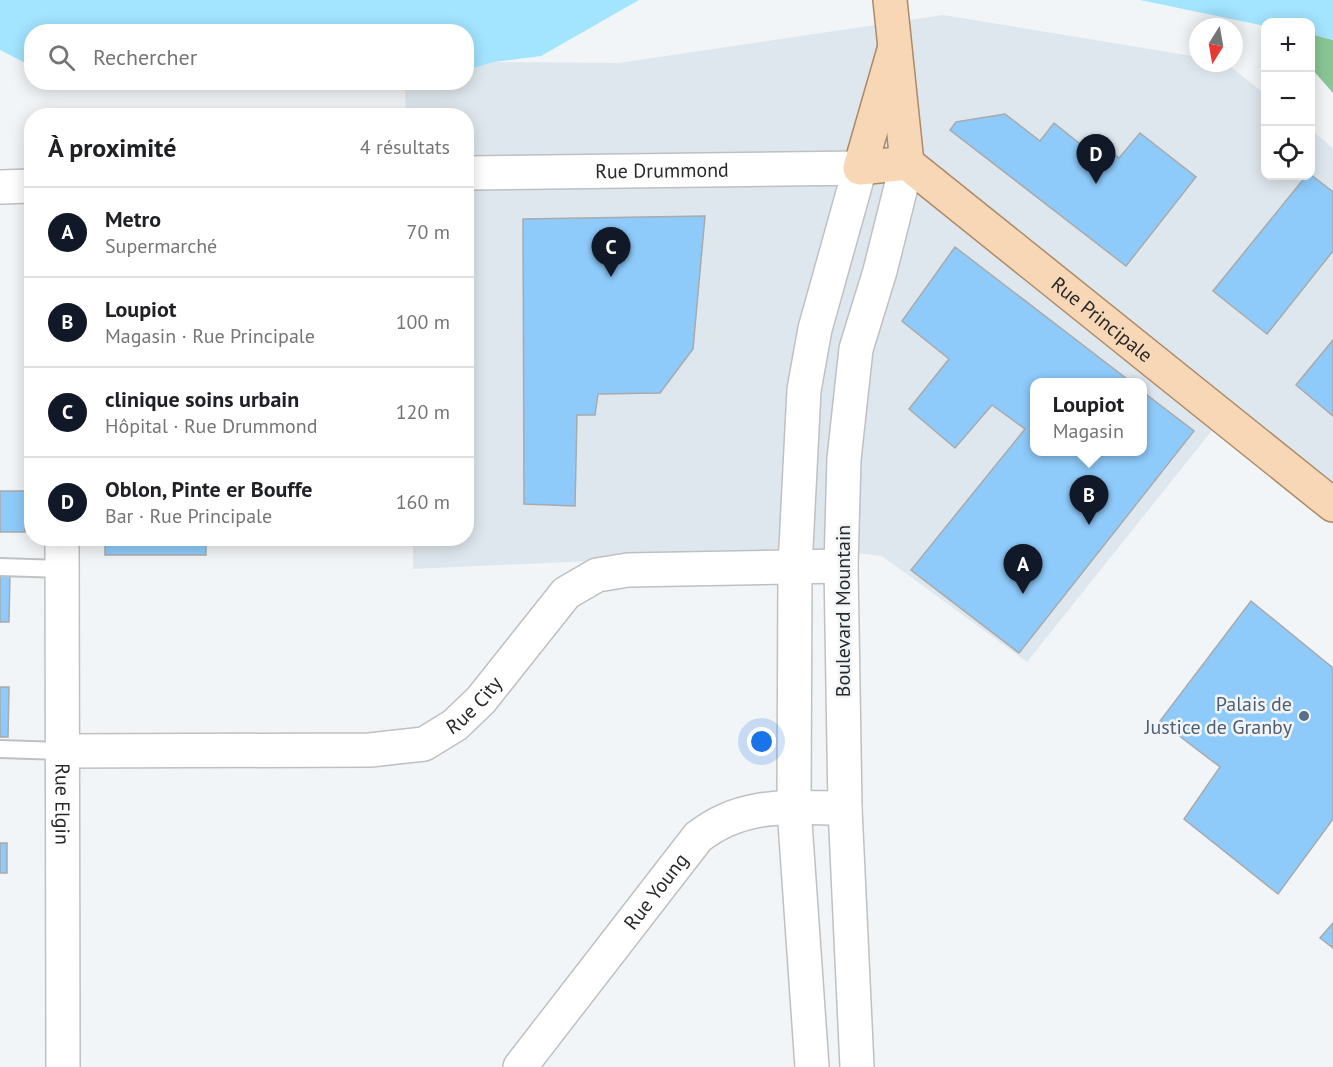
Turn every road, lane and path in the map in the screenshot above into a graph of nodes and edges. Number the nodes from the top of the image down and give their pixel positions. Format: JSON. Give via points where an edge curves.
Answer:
{"nodes":[{"id":1,"x":890,"y":0,"type":"edge"},
{"id":2,"x":894,"y":50,"type":"junction"},
{"id":3,"x":907,"y":163,"type":"junction"},
{"id":4,"x":860,"y":168,"type":"junction"},
{"id":5,"x":474,"y":173,"type":"edge"},
{"id":6,"x":24,"y":186,"type":"edge"},
{"id":7,"x":0,"y":187,"type":"edge"},
{"id":8,"x":1333,"y":505,"type":"edge"},
{"id":9,"x":62,"y":554,"type":"edge"},
{"id":10,"x":841,"y":566,"type":"junction"},
{"id":11,"x":0,"y":567,"type":"edge"},
{"id":12,"x":795,"y":567,"type":"junction"},
{"id":13,"x":0,"y":749,"type":"edge"},
{"id":14,"x":62,"y":751,"type":"junction"},
{"id":15,"x":794,"y":808,"type":"junction"},
{"id":16,"x":845,"y":808,"type":"junction"},
{"id":17,"x":63,"y":1067,"type":"edge"},
{"id":18,"x":520,"y":1067,"type":"edge"},
{"id":19,"x":812,"y":1067,"type":"edge"},
{"id":20,"x":857,"y":1067,"type":"edge"}],
"edges":[{"from":1,"to":2,"type":"main road"},
{"from":2,"to":3,"type":"main road"},
{"from":2,"to":4,"type":"main road"},
{"from":3,"to":4,"type":"main road"},
{"from":3,"to":8,"type":"main road","name":"Rue Principale"},
{"from":3,"to":10,"type":"street","name":"Boulevard Mountain","via":[[856,349],[844,459]]},
{"from":4,"to":5,"type":"street","name":"Rue Drummond"},
{"from":4,"to":12,"type":"street","via":[[815,328],[804,390]]},
{"from":6,"to":7,"type":"street"},
{"from":9,"to":11,"type":"lane"},
{"from":9,"to":14,"type":"street","name":"Rue Elgin"},
{"from":10,"to":12,"type":"street","name":"Rue City"},
{"from":10,"to":16,"type":"street","name":"Boulevard Mountain"},
{"from":12,"to":14,"type":"street","name":"Rue City","via":[[628,570],[597,575],[566,593],[481,700],[455,725],[424,744],[370,750]]},
{"from":12,"to":15,"type":"street"},
{"from":13,"to":14,"type":"lane"},
{"from":14,"to":17,"type":"street","name":"Rue Elgin"},
{"from":15,"to":16,"type":"street","name":"Rue Young"},
{"from":15,"to":18,"type":"street","name":"Rue Young","via":[[753,809],[718,821],[698,837]]},
{"from":15,"to":19,"type":"street"},
{"from":16,"to":20,"type":"street","name":"Boulevard Mountain"}]}
